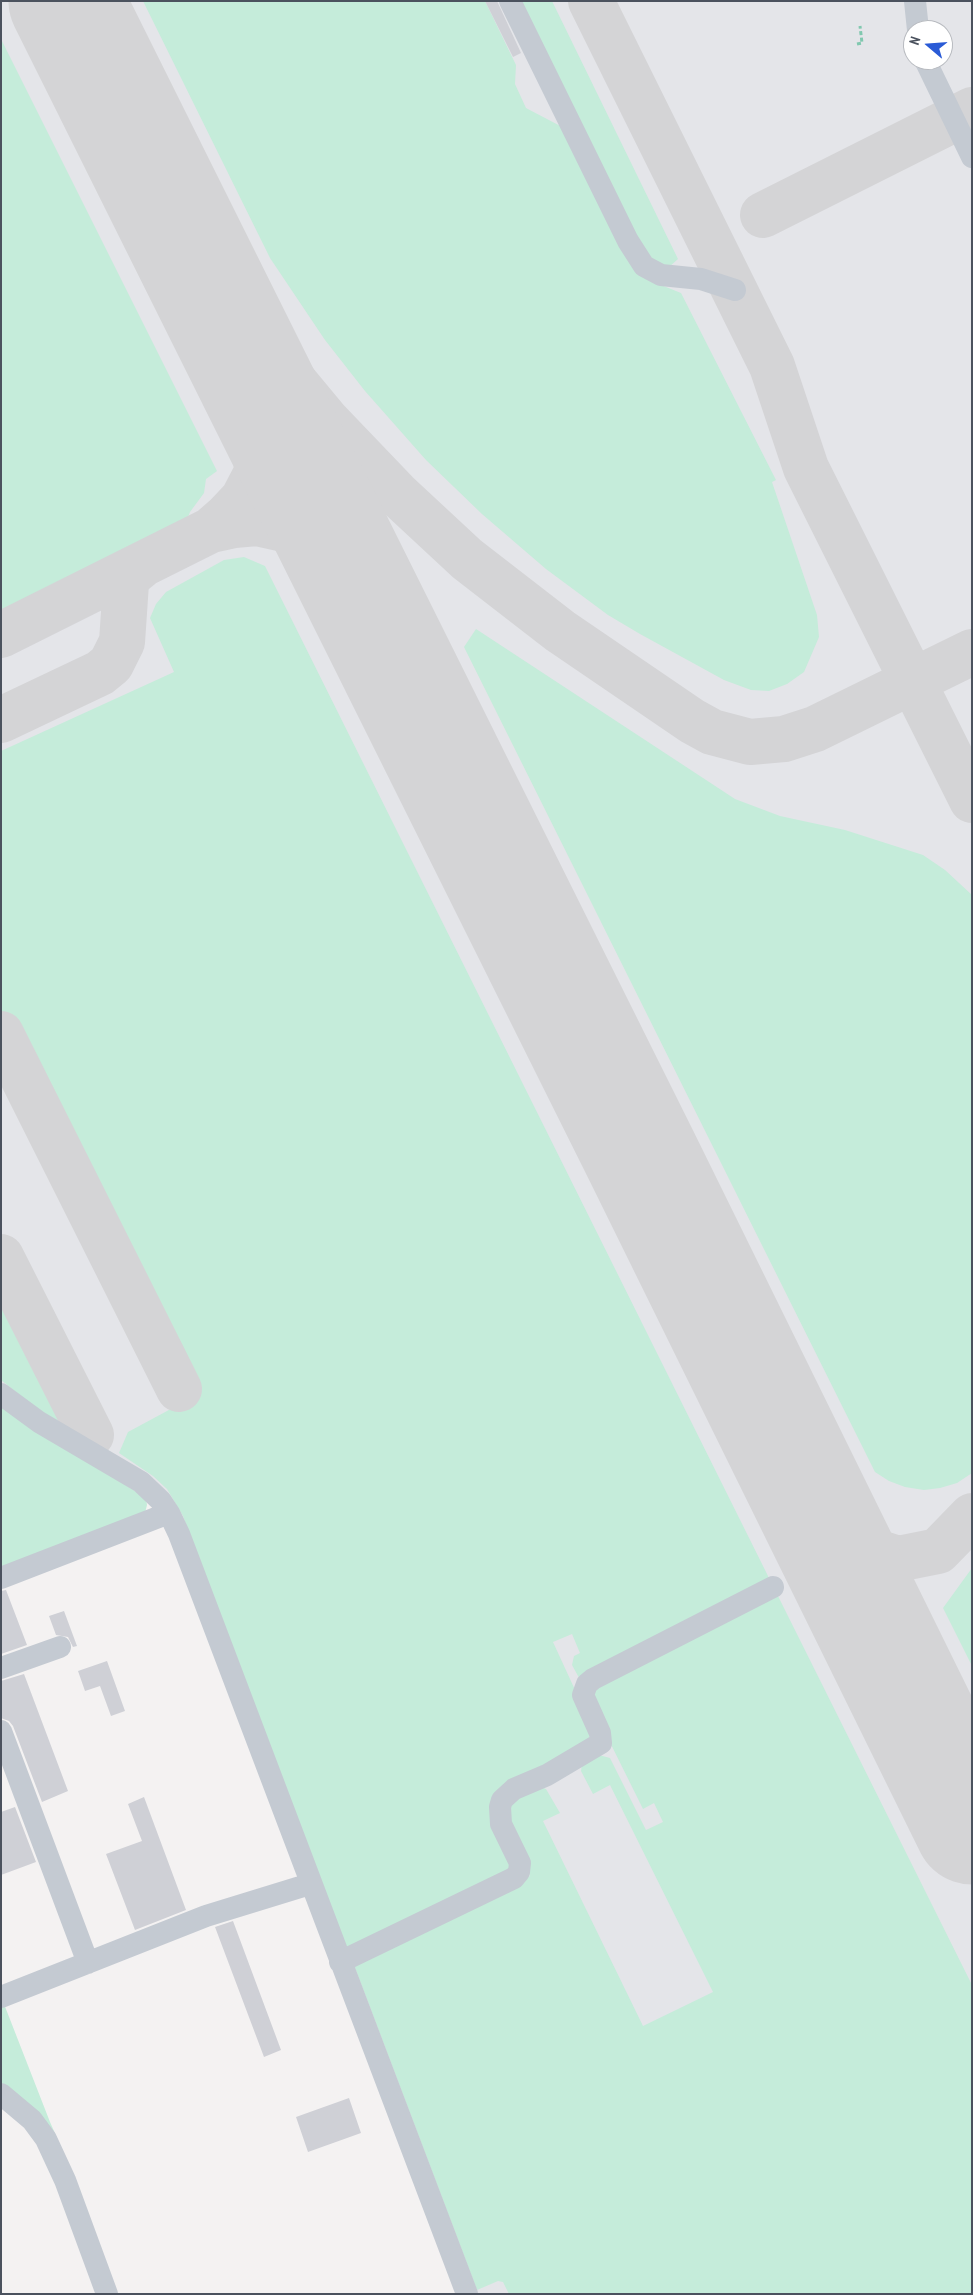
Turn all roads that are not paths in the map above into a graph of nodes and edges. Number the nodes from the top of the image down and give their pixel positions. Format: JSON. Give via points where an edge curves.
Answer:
{"nodes":[{"id":1,"x":510,"y":1,"type":"edge"},
{"id":2,"x":915,"y":1,"type":"edge"},
{"id":3,"x":917,"y":20,"type":"edge"},
{"id":4,"x":930,"y":70,"type":"edge"},
{"id":5,"x":972,"y":157,"type":"edge"},
{"id":6,"x":735,"y":290,"type":"dead end"},
{"id":7,"x":1,"y":1394,"type":"edge"},
{"id":8,"x":169,"y":1513,"type":"junction"},
{"id":9,"x":1,"y":1578,"type":"edge"},
{"id":10,"x":773,"y":1587,"type":"dead end"},
{"id":11,"x":60,"y":1646,"type":"dead end"},
{"id":12,"x":1,"y":1668,"type":"edge"},
{"id":13,"x":2,"y":1735,"type":"edge"},
{"id":14,"x":310,"y":1884,"type":"junction"},
{"id":15,"x":340,"y":1962,"type":"junction"},
{"id":16,"x":88,"y":1963,"type":"junction"},
{"id":17,"x":1,"y":1997,"type":"edge"},
{"id":18,"x":1,"y":2094,"type":"edge"},
{"id":19,"x":107,"y":2294,"type":"edge"},
{"id":20,"x":467,"y":2294,"type":"edge"}],
"edges":[{"from":1,"to":6,"type":"street","via":[[628,241],[644,266],[661,275],[701,279]]},
{"from":2,"to":3,"type":"street"},
{"from":4,"to":5,"type":"street"},
{"from":7,"to":8,"type":"street","via":[[39,1422],[141,1482]]},
{"from":8,"to":9,"type":"street"},
{"from":8,"to":14,"type":"street"},
{"from":10,"to":15,"type":"street","via":[[587,1684],[584,1700],[600,1733],[601,1743],[514,1790],[502,1800],[501,1824],[520,1863],[514,1878]]},
{"from":11,"to":12,"type":"street"},
{"from":13,"to":16,"type":"street"},
{"from":14,"to":15,"type":"street"},
{"from":14,"to":16,"type":"street","via":[[214,1913]]},
{"from":15,"to":20,"type":"street"},
{"from":16,"to":17,"type":"street"},
{"from":18,"to":19,"type":"street","via":[[32,2120],[46,2139],[65,2180]]}]}
